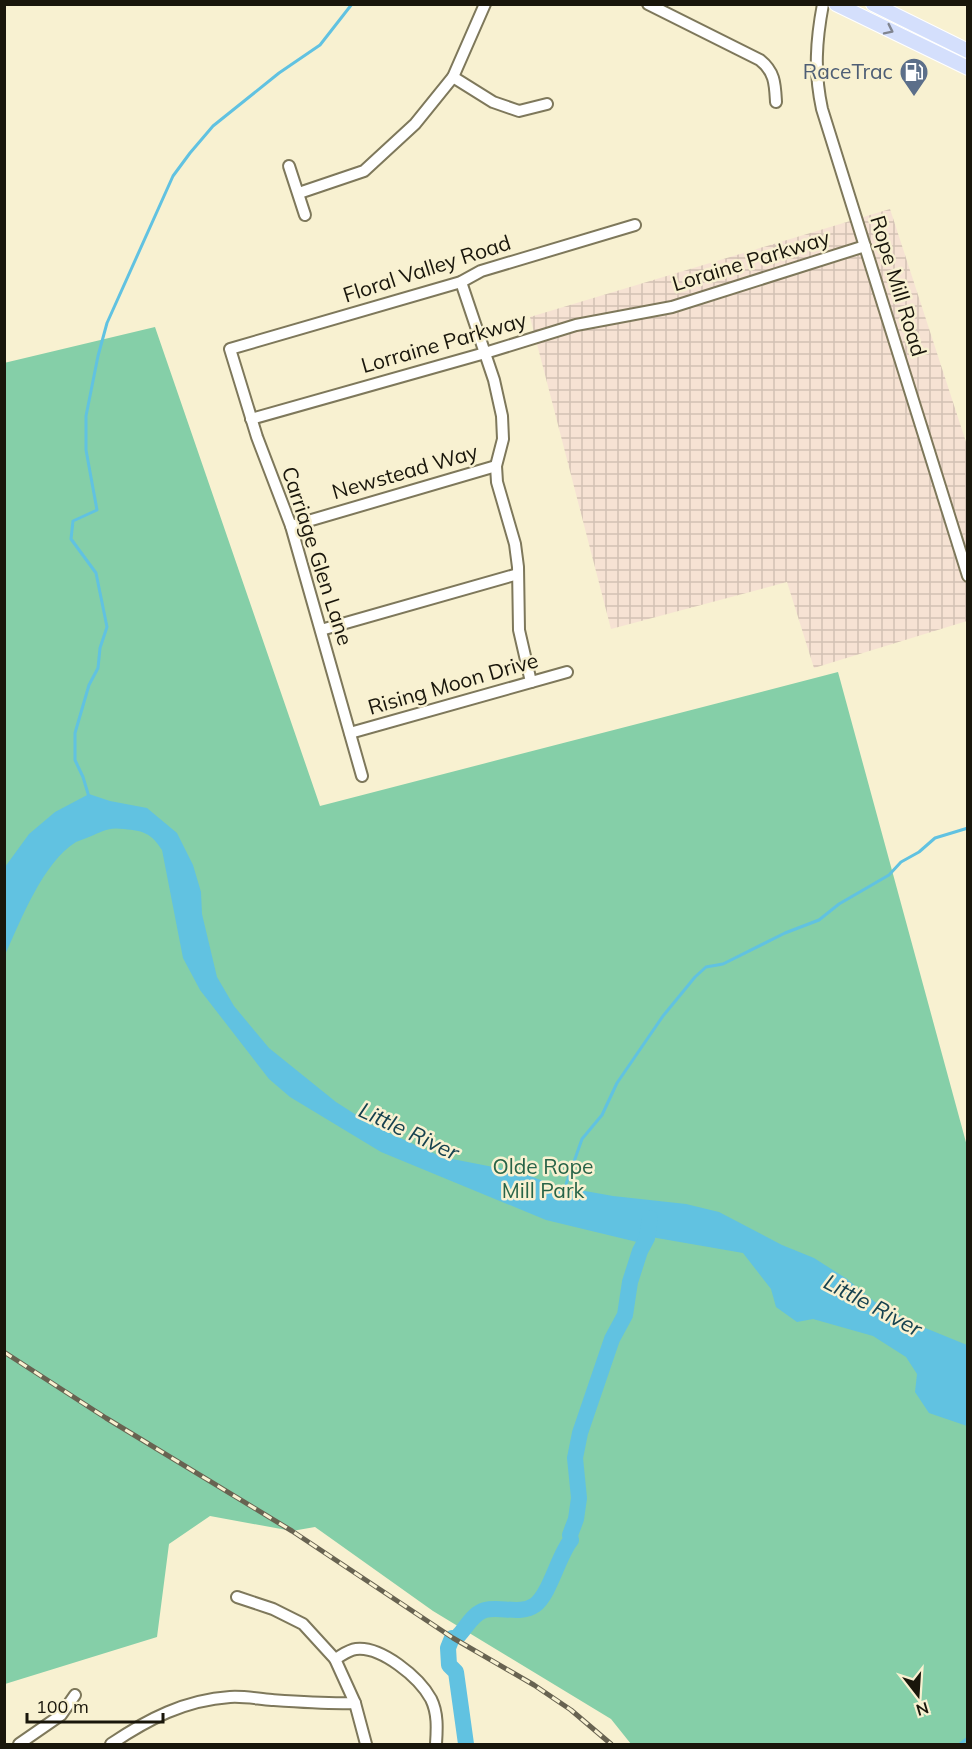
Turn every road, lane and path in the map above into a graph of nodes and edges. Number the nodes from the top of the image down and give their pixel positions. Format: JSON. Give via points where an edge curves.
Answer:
{"nodes":[{"id":1,"x":485,"y":4,"type":"edge"},
{"id":2,"x":648,"y":4,"type":"edge"},
{"id":3,"x":823,"y":4,"type":"edge"},
{"id":4,"x":836,"y":4,"type":"edge"},
{"id":5,"x":873,"y":4,"type":"edge"},
{"id":6,"x":968,"y":51,"type":"edge"},
{"id":7,"x":968,"y":68,"type":"edge"},
{"id":8,"x":453,"y":77,"type":"junction"},
{"id":9,"x":776,"y":102,"type":"dead end"},
{"id":10,"x":548,"y":104,"type":"dead end"},
{"id":11,"x":290,"y":166,"type":"dead end"},
{"id":12,"x":299,"y":193,"type":"junction"},
{"id":13,"x":305,"y":215,"type":"dead end"},
{"id":14,"x":635,"y":225,"type":"dead end"},
{"id":15,"x":865,"y":246,"type":"junction"},
{"id":16,"x":461,"y":282,"type":"junction"},
{"id":17,"x":648,"y":311,"type":"joint"},
{"id":18,"x":230,"y":349,"type":"joint"},
{"id":19,"x":484,"y":353,"type":"junction"},
{"id":20,"x":251,"y":419,"type":"junction"},
{"id":21,"x":496,"y":466,"type":"junction"},
{"id":22,"x":291,"y":526,"type":"junction"},
{"id":23,"x":518,"y":574,"type":"junction"},
{"id":24,"x":968,"y":576,"type":"edge"},
{"id":25,"x":321,"y":630,"type":"junction"},
{"id":26,"x":567,"y":672,"type":"dead end"},
{"id":27,"x":531,"y":682,"type":"junction"},
{"id":28,"x":350,"y":733,"type":"junction"},
{"id":29,"x":362,"y":776,"type":"dead end"},
{"id":30,"x":237,"y":1597,"type":"dead end"},
{"id":31,"x":335,"y":1659,"type":"junction"},
{"id":32,"x":75,"y":1695,"type":"dead end"},
{"id":33,"x":355,"y":1703,"type":"junction"},
{"id":34,"x":19,"y":1744,"type":"edge"},
{"id":35,"x":111,"y":1744,"type":"edge"},
{"id":36,"x":366,"y":1744,"type":"edge"},
{"id":37,"x":436,"y":1744,"type":"edge"}],
"edges":[{"from":1,"to":8,"type":"street"},
{"from":2,"to":9,"type":"street","via":[[768,66],[775,81]]},
{"from":3,"to":15,"type":"street","name":"Rope Mill Road","via":[[815,59],[818,93]]},
{"from":4,"to":7,"type":"main road","one_way":true},
{"from":5,"to":6,"type":"main road"},
{"from":8,"to":10,"type":"street","via":[[493,102],[519,111]]},
{"from":8,"to":12,"type":"street","via":[[416,124],[364,171]]},
{"from":11,"to":12,"type":"street"},
{"from":12,"to":13,"type":"street"},
{"from":14,"to":16,"type":"street","name":"Floral Valley Road","via":[[481,271]]},
{"from":15,"to":17,"type":"street","name":"Loraine Parkway","via":[[672,307]]},
{"from":15,"to":24,"type":"street","name":"Rope Mill Road"},
{"from":16,"to":18,"type":"street","name":"Floral Valley Road"},
{"from":16,"to":19,"type":"street"},
{"from":17,"to":19,"type":"street","name":"Lorraine Parkway","via":[[576,325]]},
{"from":18,"to":20,"type":"street","name":"Carriage Glen Lane"},
{"from":19,"to":20,"type":"street","name":"Lorraine Parkway"},
{"from":19,"to":21,"type":"street","via":[[502,416],[503,439]]},
{"from":20,"to":22,"type":"street","name":"Carriage Glen Lane"},
{"from":21,"to":22,"type":"street","name":"Newstead Way"},
{"from":21,"to":23,"type":"street","via":[[515,544]]},
{"from":22,"to":25,"type":"street","name":"Carriage Glen Lane"},
{"from":23,"to":25,"type":"street"},
{"from":23,"to":27,"type":"street","via":[[519,630]]},
{"from":25,"to":28,"type":"street","name":"Carriage Glen Lane"},
{"from":26,"to":27,"type":"street","name":"Rising Moon Drive"},
{"from":27,"to":28,"type":"street","name":"Rising Moon Drive"},
{"from":28,"to":29,"type":"street","name":"Carriage Glen Lane"},
{"from":30,"to":31,"type":"street","via":[[303,1624]]},
{"from":31,"to":33,"type":"street"},
{"from":31,"to":37,"type":"street","via":[[353,1650],[368,1649],[407,1672],[431,1700],[437,1724]]},
{"from":32,"to":34,"type":"street","via":[[61,1715]]},
{"from":33,"to":35,"type":"street","via":[[232,1697],[207,1700],[140,1724]]},
{"from":33,"to":36,"type":"street"}]}
